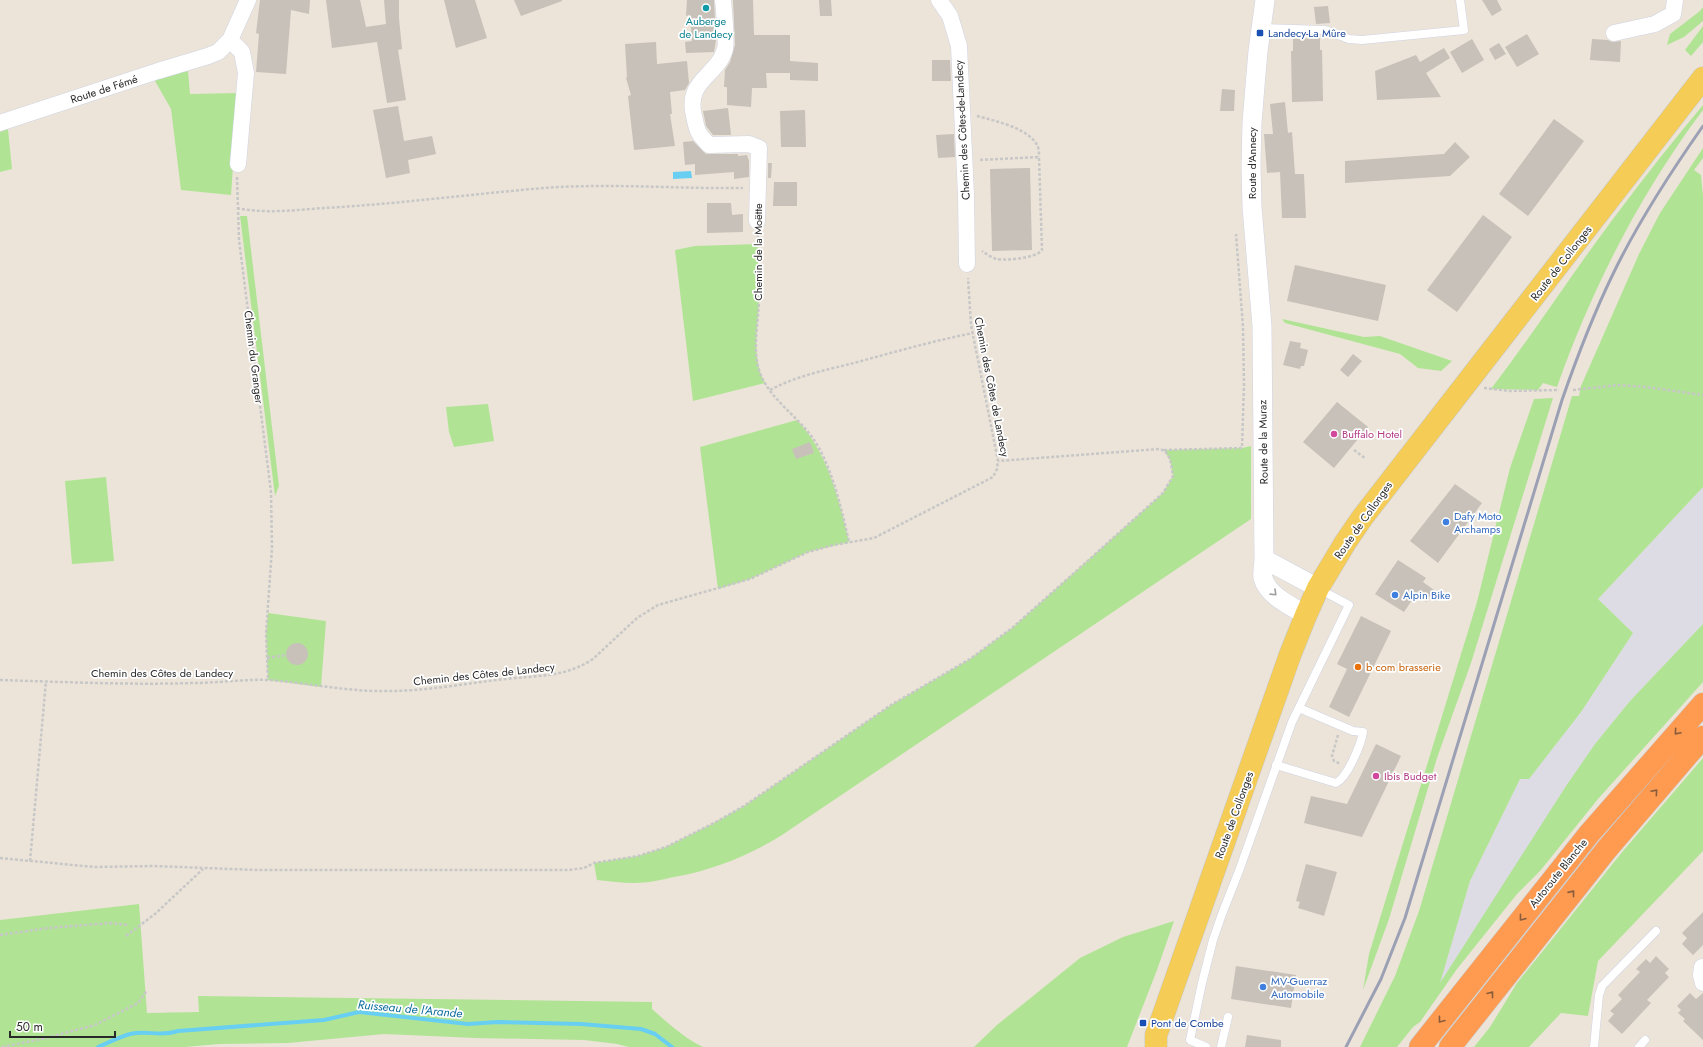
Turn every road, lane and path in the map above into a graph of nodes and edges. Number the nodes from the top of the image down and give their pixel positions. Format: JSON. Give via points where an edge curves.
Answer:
{"nodes":[{"id":1,"x":248,"y":0,"type":"edge"},
{"id":2,"x":723,"y":0,"type":"edge"},
{"id":3,"x":939,"y":0,"type":"edge"},
{"id":4,"x":1265,"y":0,"type":"edge"},
{"id":5,"x":1460,"y":0,"type":"edge"},
{"id":6,"x":1675,"y":0,"type":"edge"},
{"id":7,"x":1261,"y":28,"type":"junction"},
{"id":8,"x":1614,"y":33,"type":"dead end"},
{"id":9,"x":230,"y":40,"type":"junction"},
{"id":10,"x":1703,"y":78,"type":"edge"},
{"id":11,"x":961,"y":109,"type":"junction"},
{"id":12,"x":0,"y":123,"type":"edge"},
{"id":13,"x":1039,"y":156,"type":"junction"},
{"id":14,"x":980,"y":160,"type":"dead end"},
{"id":15,"x":238,"y":164,"type":"joint"},
{"id":16,"x":758,"y":188,"type":"junction"},
{"id":17,"x":237,"y":208,"type":"junction"},
{"id":18,"x":757,"y":221,"type":"joint"},
{"id":19,"x":981,"y":250,"type":"dead end"},
{"id":20,"x":967,"y":264,"type":"joint"},
{"id":21,"x":1240,"y":287,"type":"dead end"},
{"id":22,"x":1262,"y":326,"type":"joint"},
{"id":23,"x":973,"y":333,"type":"junction"},
{"id":24,"x":1466,"y":385,"type":"junction"},
{"id":25,"x":770,"y":390,"type":"junction"},
{"id":26,"x":1559,"y":390,"type":"dead end"},
{"id":27,"x":1573,"y":390,"type":"dead end"},
{"id":28,"x":1703,"y":395,"type":"edge"},
{"id":29,"x":1164,"y":450,"type":"junction"},
{"id":30,"x":1354,"y":450,"type":"dead end"},
{"id":31,"x":1366,"y":459,"type":"dead end"},
{"id":32,"x":998,"y":461,"type":"junction"},
{"id":33,"x":850,"y":542,"type":"junction"},
{"id":34,"x":1264,"y":559,"type":"junction"},
{"id":35,"x":1318,"y":588,"type":"junction"},
{"id":36,"x":1306,"y":615,"type":"junction"},
{"id":37,"x":286,"y":655,"type":"dead end"},
{"id":38,"x":267,"y":658,"type":"junction"},
{"id":39,"x":0,"y":680,"type":"edge"},
{"id":40,"x":268,"y":680,"type":"junction"},
{"id":41,"x":46,"y":681,"type":"junction"},
{"id":42,"x":1703,"y":704,"type":"edge"},
{"id":43,"x":1299,"y":708,"type":"junction"},
{"id":44,"x":1341,"y":726,"type":"junction"},
{"id":45,"x":1703,"y":737,"type":"edge"},
{"id":46,"x":1276,"y":765,"type":"junction"},
{"id":47,"x":1348,"y":768,"type":"junction"},
{"id":48,"x":0,"y":858,"type":"edge"},
{"id":49,"x":30,"y":861,"type":"junction"},
{"id":50,"x":203,"y":868,"type":"junction"},
{"id":51,"x":128,"y":925,"type":"dead end"},
{"id":52,"x":1656,"y":931,"type":"dead end"},
{"id":53,"x":0,"y":935,"type":"edge"},
{"id":54,"x":126,"y":936,"type":"dead end"},
{"id":55,"x":147,"y":990,"type":"dead end"},
{"id":56,"x":1228,"y":1017,"type":"dead end"},
{"id":57,"x":1645,"y":1040,"type":"dead end"},
{"id":58,"x":1153,"y":1043,"type":"edge"},
{"id":59,"x":2,"y":1047,"type":"edge"},
{"id":60,"x":1206,"y":1047,"type":"edge"},
{"id":61,"x":1222,"y":1047,"type":"edge"},
{"id":62,"x":1420,"y":1047,"type":"edge"},
{"id":63,"x":1450,"y":1047,"type":"edge"},
{"id":64,"x":1594,"y":1047,"type":"edge"},
{"id":65,"x":1639,"y":1047,"type":"edge"}],
"edges":[{"from":1,"to":9,"type":"street"},
{"from":2,"to":16,"type":"street","name":"Chemin de la Moëtte","via":[[725,49],[720,60],[693,94],[692,109],[698,133],[709,145],[749,144],[759,148]]},
{"from":3,"to":11,"type":"street","name":"Chemin des Côtes-de-Landecy","via":[[950,16],[959,46]]},
{"from":4,"to":7,"type":"street","name":"Route d'Annecy"},
{"from":5,"to":7,"type":"lane","via":[[1464,30],[1362,40],[1325,30]]},
{"from":6,"to":8,"type":"street","via":[[1673,14],[1655,24]]},
{"from":7,"to":22,"type":"street","name":"Route d'Annecy","via":[[1252,123],[1251,165]]},
{"from":9,"to":12,"type":"street","name":"Route de Fémé","via":[[223,48],[208,56]]},
{"from":9,"to":15,"type":"street","via":[[242,52],[246,73]]},
{"from":10,"to":24,"type":"main road","name":"Route de Collonges"},
{"from":11,"to":13,"type":"path","via":[[1006,124],[1026,134],[1038,147]]},
{"from":11,"to":20,"type":"street","name":"Chemin des Côtes-de-Landecy"},
{"from":13,"to":14,"type":"path"},
{"from":13,"to":19,"type":"path","via":[[1042,250],[1032,257],[997,259]]},
{"from":15,"to":17,"type":"path","name":"Chemin du Granger"},
{"from":16,"to":17,"type":"path","via":[[691,189],[628,185],[546,188],[265,212]]},
{"from":16,"to":18,"type":"street","name":"Chemin de la Moëtte"},
{"from":17,"to":38,"type":"path","name":"Chemin du Granger","via":[[271,492]]},
{"from":18,"to":25,"type":"path","name":"Chemin de la Moëtte","via":[[757,358],[760,372]]},
{"from":20,"to":23,"type":"path","name":"Chemin des Côtes de Landecy"},
{"from":21,"to":29,"type":"path","via":[[1244,384],[1242,448]]},
{"from":22,"to":34,"type":"street","name":"Route de la Muraz"},
{"from":23,"to":25,"type":"path","via":[[808,375]]},
{"from":23,"to":32,"type":"path","name":"Chemin des Côtes de Landecy"},
{"from":24,"to":26,"type":"path","via":[[1510,391]]},
{"from":24,"to":35,"type":"main road","name":"Route de Collonges","via":[[1377,497]]},
{"from":25,"to":33,"type":"path","name":"Chemin de la Moëtte","via":[[816,443],[828,469]]},
{"from":27,"to":28,"type":"path","via":[[1618,385]]},
{"from":29,"to":32,"type":"path"},
{"from":29,"to":50,"type":"path","via":[[1170,460],[1173,476],[1163,493],[1012,628],[952,671],[891,705],[744,806],[666,847],[638,856],[569,870]]},
{"from":30,"to":31,"type":"path"},
{"from":32,"to":33,"type":"path","name":"Chemin des Côtes de Landecy","via":[[996,472],[985,482],[874,538]]},
{"from":33,"to":40,"type":"path","name":"Chemin des Côtes de Landecy","via":[[808,552],[750,579],[658,605],[637,618],[593,659],[562,673],[389,691],[354,690]]},
{"from":34,"to":35,"type":"street"},
{"from":34,"to":36,"type":"street","name":"Route de la Muraz","one_way":true,"via":[[1263,577],[1267,585],[1277,596]]},
{"from":35,"to":36,"type":"main road","name":"Route de Collonges"},
{"from":35,"to":43,"type":"lane","via":[[1349,605]]},
{"from":36,"to":58,"type":"main road","name":"Route de Collonges"},
{"from":37,"to":38,"type":"path"},
{"from":38,"to":40,"type":"path","name":"Chemin du Granger"},
{"from":39,"to":41,"type":"path","name":"Chemin des Côtes de Landecy"},
{"from":40,"to":41,"type":"path","name":"Chemin des Côtes de Landecy","via":[[192,683]]},
{"from":41,"to":49,"type":"path"},
{"from":42,"to":62,"type":"highway","name":"Autoroute Blanche","one_way":true,"via":[[1589,834]]},
{"from":43,"to":44,"type":"lane"},
{"from":43,"to":46,"type":"lane"},
{"from":44,"to":47,"type":"path","via":[[1332,758]]},
{"from":44,"to":47,"type":"lane","via":[[1363,732],[1362,740]]},
{"from":63,"to":45,"type":"highway","one_way":true,"via":[[1607,849]]},
{"from":46,"to":47,"type":"lane","via":[[1334,783],[1342,779]]},
{"from":46,"to":60,"type":"lane","via":[[1213,940],[1202,983],[1190,1040]]},
{"from":48,"to":49,"type":"path"},
{"from":49,"to":50,"type":"path","via":[[94,868]]},
{"from":50,"to":54,"type":"path","via":[[155,914]]},
{"from":51,"to":53,"type":"path","via":[[111,923]]},
{"from":52,"to":64,"type":"lane","via":[[1602,986]]},
{"from":55,"to":59,"type":"path","via":[[138,1003],[95,1025]]},
{"from":56,"to":61,"type":"lane"},
{"from":57,"to":65,"type":"lane"}]}
